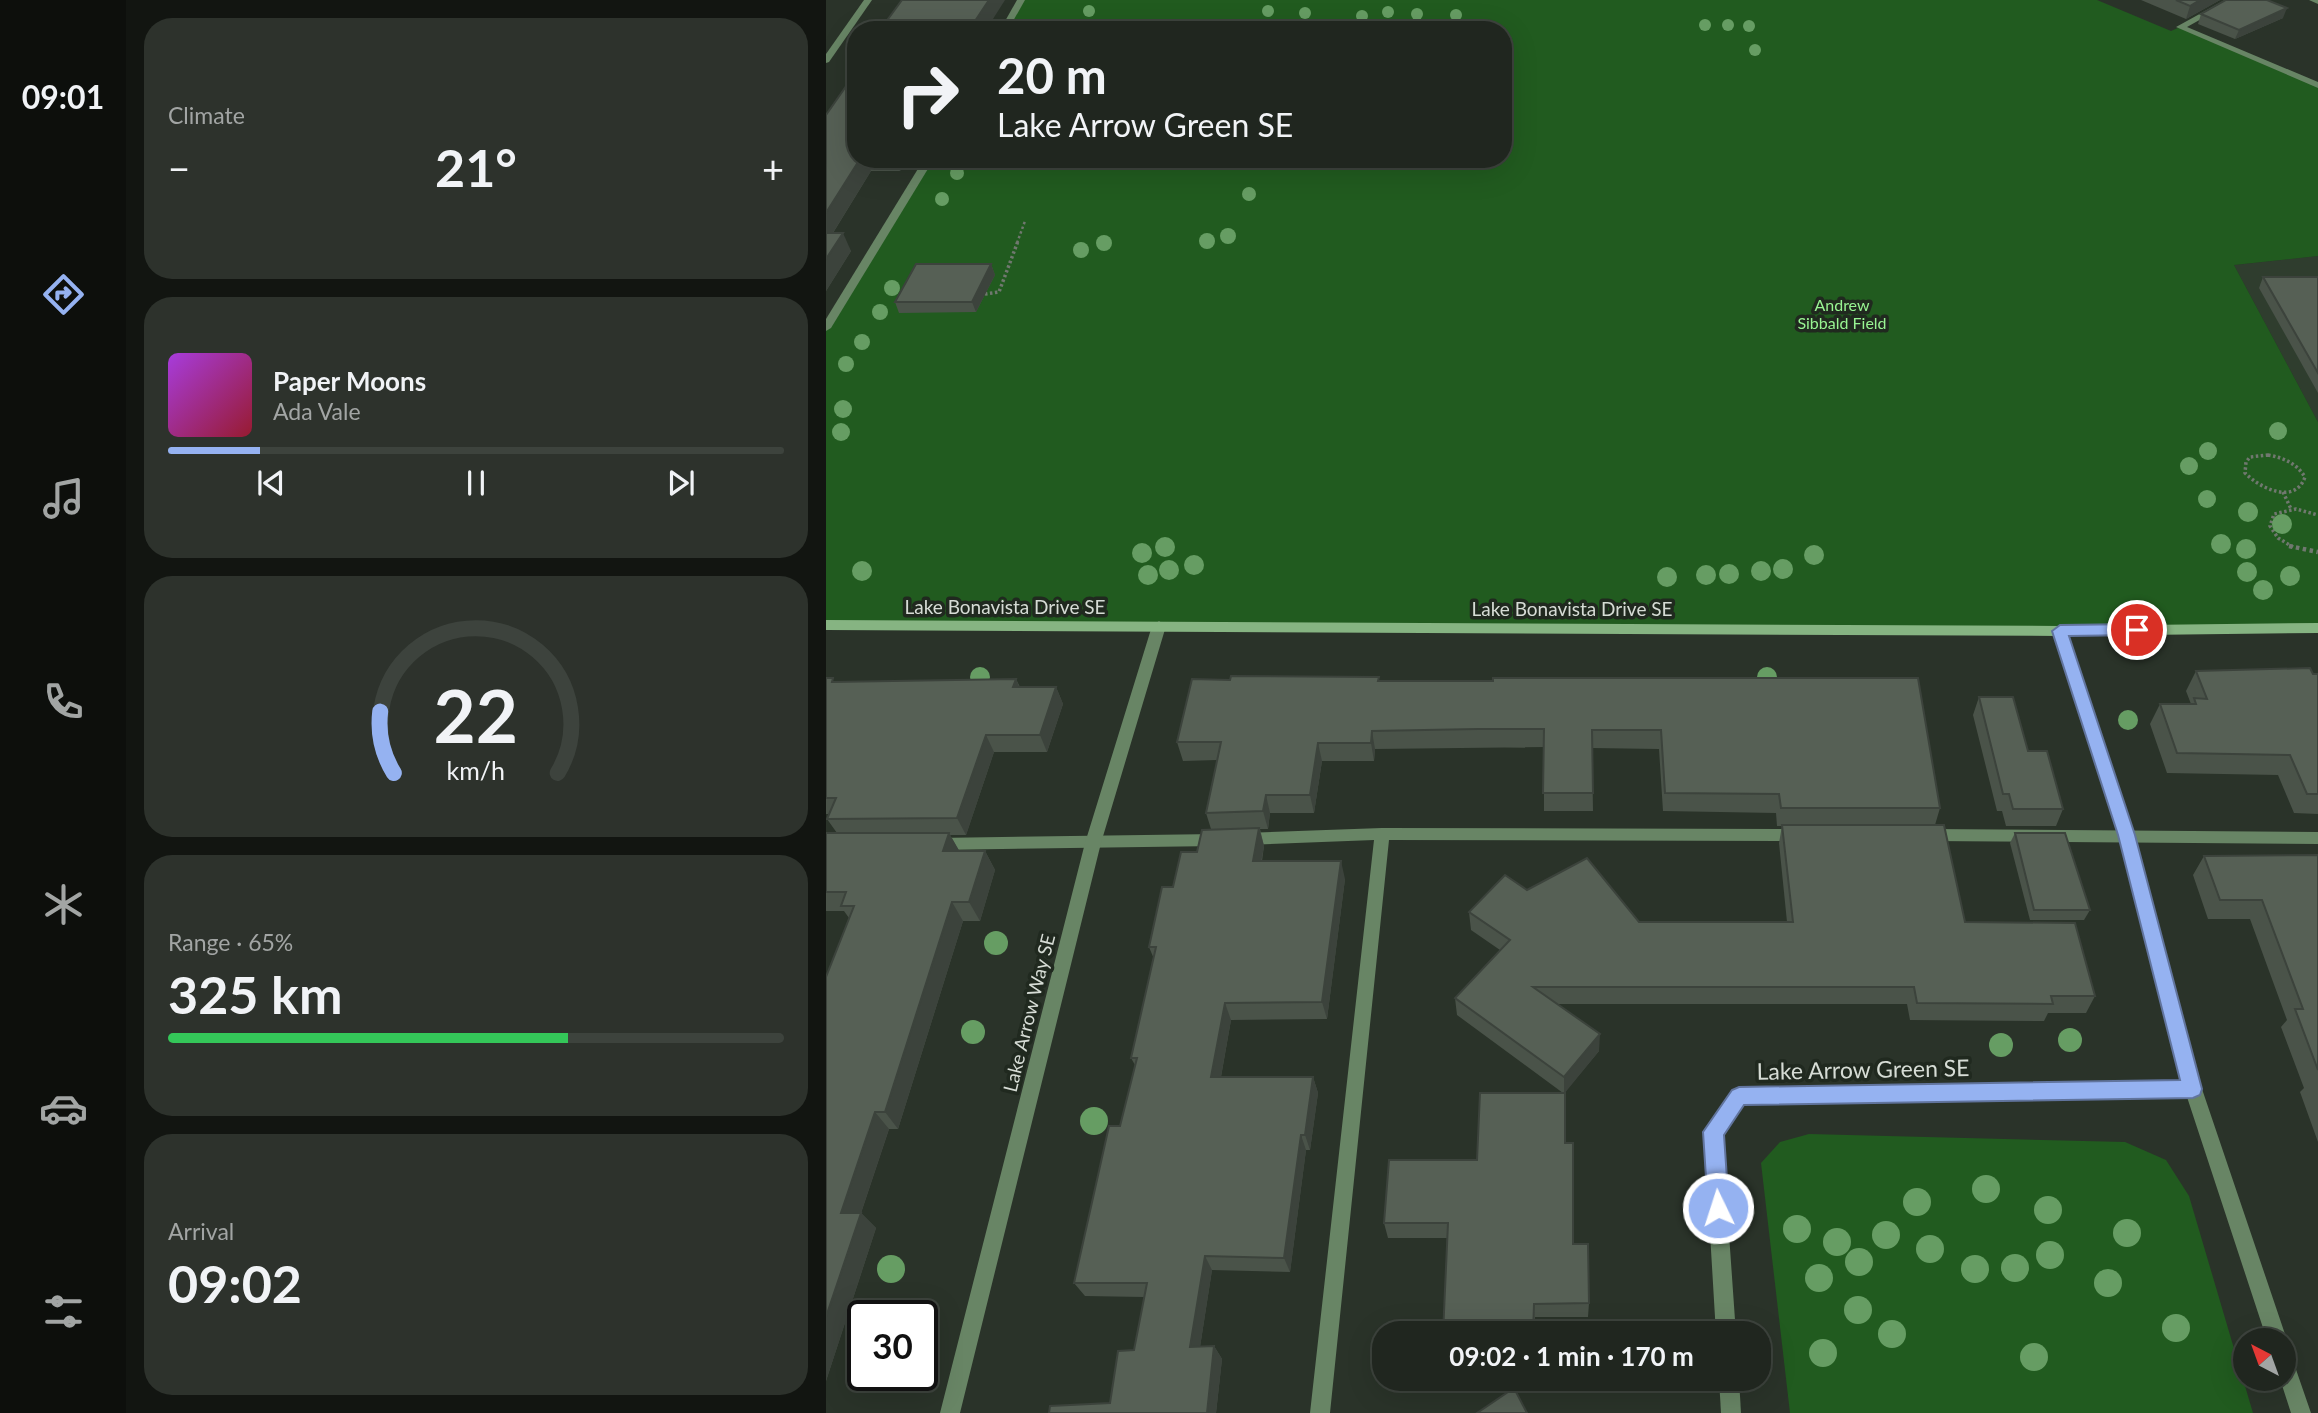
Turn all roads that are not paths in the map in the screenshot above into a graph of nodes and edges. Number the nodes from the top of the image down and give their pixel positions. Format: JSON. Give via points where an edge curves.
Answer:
{"nodes":[{"id":1,"x":868,"y":0,"type":"edge"},
{"id":2,"x":1021,"y":0,"type":"edge"},
{"id":3,"x":2231,"y":0,"type":"edge"},
{"id":4,"x":2313,"y":0,"type":"edge"},
{"id":5,"x":2318,"y":2,"type":"edge"},
{"id":6,"x":853,"y":21,"type":"edge"},
{"id":7,"x":1009,"y":21,"type":"edge"},
{"id":8,"x":847,"y":30,"type":"edge"},
{"id":9,"x":826,"y":60,"type":"edge"},
{"id":10,"x":2318,"y":85,"type":"edge"},
{"id":11,"x":924,"y":168,"type":"edge"},
{"id":12,"x":826,"y":328,"type":"edge"},
{"id":13,"x":826,"y":625,"type":"edge"},
{"id":14,"x":1159,"y":626,"type":"junction"},
{"id":15,"x":2318,"y":628,"type":"edge"},
{"id":16,"x":2060,"y":631,"type":"junction"},
{"id":17,"x":1382,"y":834,"type":"junction"},
{"id":18,"x":1810,"y":835,"type":"edge"},
{"id":19,"x":1920,"y":835,"type":"edge"},
{"id":20,"x":2127,"y":835,"type":"junction"},
{"id":21,"x":2318,"y":838,"type":"edge"},
{"id":22,"x":1093,"y":843,"type":"junction"},
{"id":23,"x":919,"y":844,"type":"edge"},
{"id":24,"x":2193,"y":1089,"type":"junction"},
{"id":25,"x":1725,"y":1321,"type":"edge"},
{"id":26,"x":2273,"y":1328,"type":"edge"},
{"id":27,"x":1730,"y":1391,"type":"edge"},
{"id":28,"x":2294,"y":1391,"type":"edge"},
{"id":29,"x":950,"y":1413,"type":"edge"},
{"id":30,"x":1320,"y":1413,"type":"edge"},
{"id":31,"x":1731,"y":1413,"type":"edge"},
{"id":32,"x":2301,"y":1413,"type":"edge"}],
"edges":[{"from":1,"to":6,"type":"street"},
{"from":2,"to":7,"type":"street"},
{"from":3,"to":10,"type":"street","via":[[2180,27]]},
{"from":4,"to":5,"type":"street"},
{"from":8,"to":9,"type":"street"},
{"from":11,"to":12,"type":"street"},
{"from":13,"to":14,"type":"street","name":"Lake Bonavista Drive SE"},
{"from":14,"to":16,"type":"street","name":"Lake Bonavista Drive SE"},
{"from":14,"to":22,"type":"street","name":"Lake Arrow Way SE"},
{"from":15,"to":16,"type":"street","name":"Lake Bonavista Drive SE"},
{"from":16,"to":20,"type":"street"},
{"from":17,"to":18,"type":"street"},
{"from":17,"to":22,"type":"street"},
{"from":17,"to":30,"type":"street"},
{"from":19,"to":20,"type":"street"},
{"from":20,"to":21,"type":"street"},
{"from":20,"to":24,"type":"street"},
{"from":22,"to":23,"type":"street"},
{"from":22,"to":29,"type":"street","name":"Lake Arrow Way SE"},
{"from":24,"to":25,"type":"street","name":"Lake Arrow Green SE","via":[[1739,1096],[1713,1132]]},
{"from":24,"to":26,"type":"street"},
{"from":27,"to":31,"type":"street"},
{"from":28,"to":32,"type":"street"}]}
